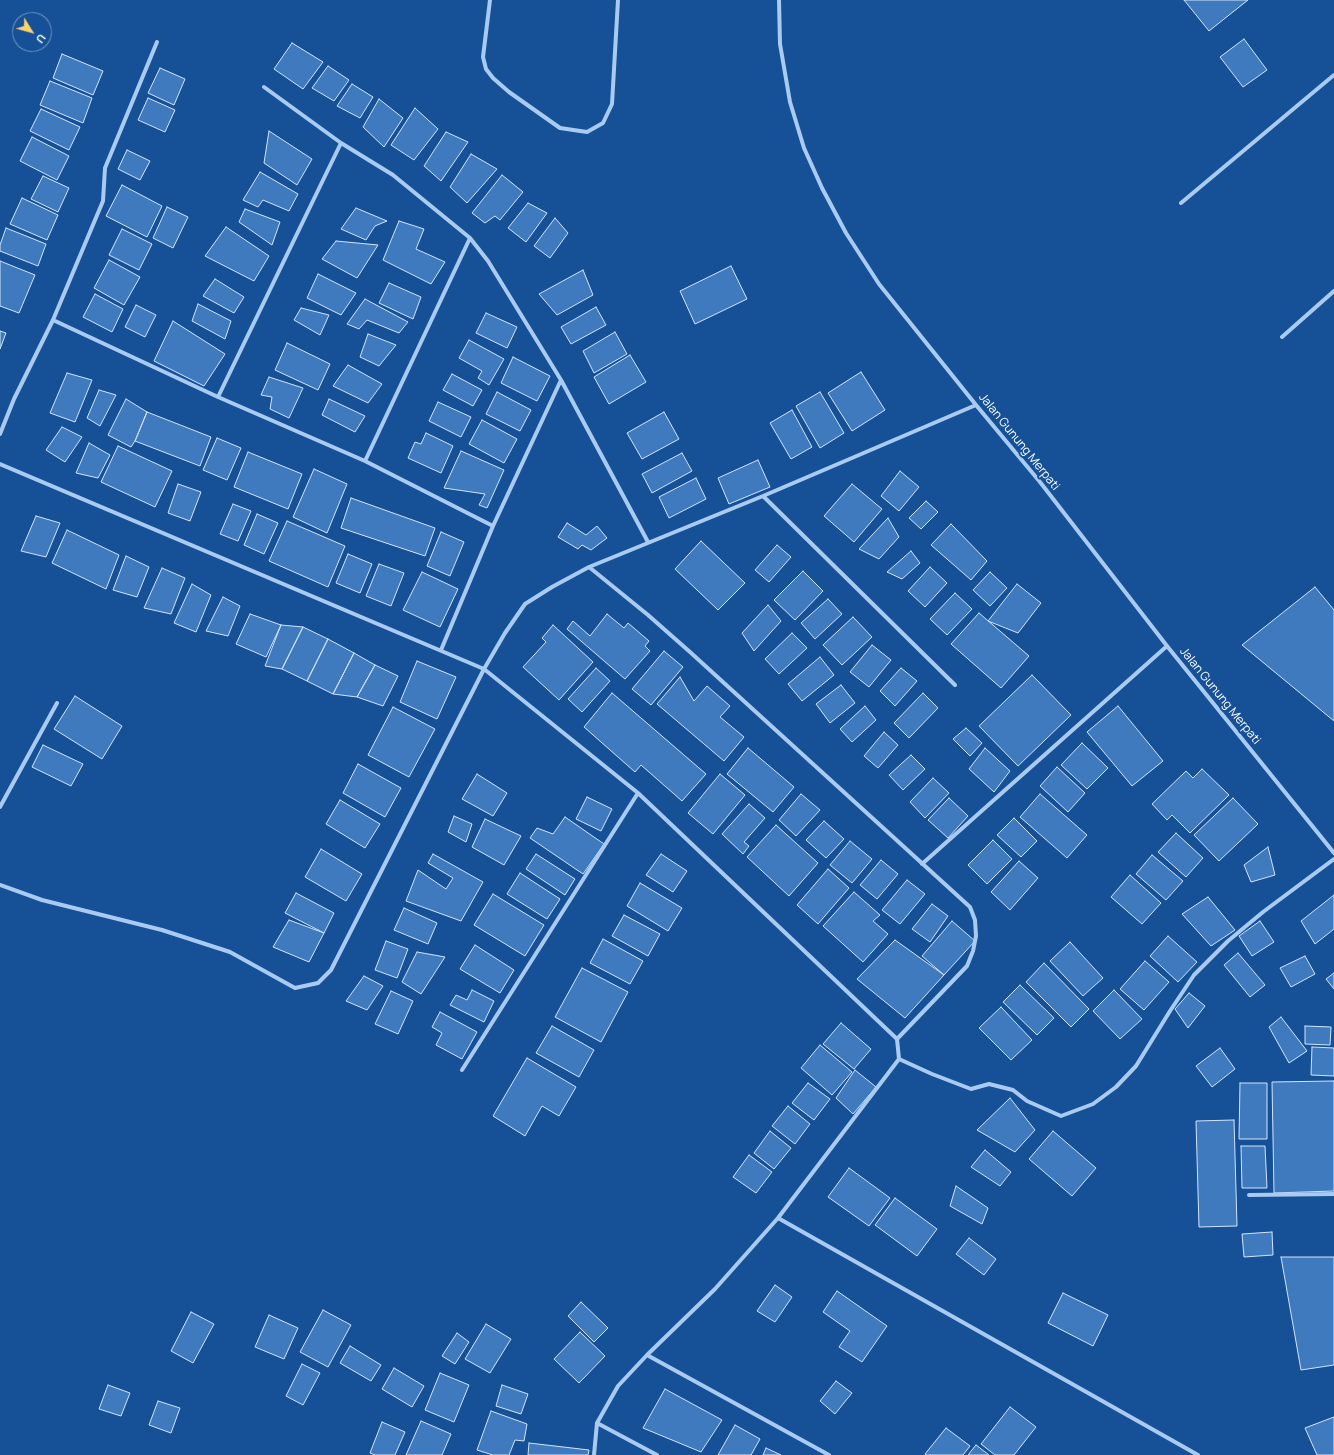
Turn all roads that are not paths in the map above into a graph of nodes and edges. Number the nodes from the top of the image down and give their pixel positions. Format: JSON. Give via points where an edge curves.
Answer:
{"nodes":[{"id":1,"x":490,"y":0,"type":"edge"},
{"id":2,"x":618,"y":0,"type":"edge"},
{"id":3,"x":779,"y":0,"type":"edge"},
{"id":4,"x":157,"y":42,"type":"dead end"},
{"id":5,"x":1334,"y":74,"type":"edge"},
{"id":6,"x":264,"y":87,"type":"dead end"},
{"id":7,"x":341,"y":143,"type":"junction"},
{"id":8,"x":1181,"y":203,"type":"dead end"},
{"id":9,"x":470,"y":238,"type":"junction"},
{"id":10,"x":1334,"y":291,"type":"edge"},
{"id":11,"x":53,"y":320,"type":"junction"},
{"id":12,"x":1282,"y":337,"type":"dead end"},
{"id":13,"x":561,"y":380,"type":"junction"},
{"id":14,"x":218,"y":397,"type":"junction"},
{"id":15,"x":976,"y":405,"type":"junction"},
{"id":16,"x":0,"y":434,"type":"edge"},
{"id":17,"x":365,"y":461,"type":"junction"},
{"id":18,"x":0,"y":464,"type":"edge"},
{"id":19,"x":763,"y":496,"type":"junction"},
{"id":20,"x":493,"y":526,"type":"junction"},
{"id":21,"x":648,"y":542,"type":"junction"},
{"id":22,"x":589,"y":567,"type":"junction"},
{"id":23,"x":1167,"y":646,"type":"junction"},
{"id":24,"x":441,"y":650,"type":"junction"},
{"id":25,"x":484,"y":669,"type":"junction"},
{"id":26,"x":955,"y":686,"type":"dead end"},
{"id":27,"x":57,"y":703,"type":"dead end"},
{"id":28,"x":638,"y":793,"type":"junction"},
{"id":29,"x":0,"y":807,"type":"edge"},
{"id":30,"x":1334,"y":853,"type":"edge"},
{"id":31,"x":1334,"y":859,"type":"edge"},
{"id":32,"x":922,"y":864,"type":"junction"},
{"id":33,"x":0,"y":885,"type":"edge"},
{"id":34,"x":897,"y":1039,"type":"junction"},
{"id":35,"x":899,"y":1059,"type":"junction"},
{"id":36,"x":462,"y":1070,"type":"dead end"},
{"id":37,"x":1334,"y":1194,"type":"edge"},
{"id":38,"x":1249,"y":1195,"type":"dead end"},
{"id":39,"x":778,"y":1218,"type":"junction"},
{"id":40,"x":648,"y":1355,"type":"junction"},
{"id":41,"x":597,"y":1423,"type":"junction"},
{"id":42,"x":594,"y":1455,"type":"edge"},
{"id":43,"x":657,"y":1455,"type":"edge"},
{"id":44,"x":829,"y":1455,"type":"edge"},
{"id":45,"x":1198,"y":1455,"type":"edge"}],
"edges":[{"from":1,"to":2,"type":"street","via":[[483,57],[486,69],[509,92],[560,128],[587,132],[603,123],[612,104]]},
{"from":3,"to":15,"type":"street","name":"Jalan Gunung Merpati","via":[[780,44],[790,102],[804,148],[822,188],[846,233],[879,284]]},
{"from":4,"to":11,"type":"street","via":[[105,168],[103,201]]},
{"from":5,"to":8,"type":"street"},
{"from":6,"to":7,"type":"street"},
{"from":7,"to":9,"type":"street","via":[[393,175]]},
{"from":7,"to":14,"type":"street"},
{"from":9,"to":13,"type":"street","via":[[488,261]]},
{"from":9,"to":17,"type":"street"},
{"from":10,"to":12,"type":"street"},
{"from":11,"to":14,"type":"street"},
{"from":11,"to":16,"type":"street","via":[[14,399]]},
{"from":13,"to":20,"type":"street"},
{"from":13,"to":21,"type":"street"},
{"from":14,"to":17,"type":"street"},
{"from":15,"to":19,"type":"street"},
{"from":15,"to":23,"type":"street","name":"Jalan Gunung Merpati","via":[[1040,482]]},
{"from":17,"to":20,"type":"street"},
{"from":18,"to":24,"type":"street"},
{"from":19,"to":21,"type":"street"},
{"from":19,"to":26,"type":"street"},
{"from":20,"to":24,"type":"street"},
{"from":21,"to":22,"type":"street"},
{"from":22,"to":25,"type":"street","via":[[525,604]]},
{"from":22,"to":32,"type":"street","via":[[690,652]]},
{"from":23,"to":30,"type":"street","name":"Jalan Gunung Merpati"},
{"from":23,"to":32,"type":"street"},
{"from":24,"to":25,"type":"street"},
{"from":25,"to":28,"type":"street"},
{"from":25,"to":33,"type":"street","via":[[331,970],[318,984],[295,988],[230,952],[162,930],[42,900]]},
{"from":27,"to":29,"type":"street"},
{"from":28,"to":34,"type":"street"},
{"from":28,"to":36,"type":"street"},
{"from":31,"to":35,"type":"street","via":[[1263,912],[1228,941],[1194,975],[1136,1066],[1116,1087],[1093,1104],[1061,1116],[1027,1102],[1013,1090],[989,1084],[971,1089]]},
{"from":32,"to":34,"type":"street","via":[[970,907],[975,920],[976,936],[967,966]]},
{"from":34,"to":35,"type":"street"},
{"from":35,"to":39,"type":"street"},
{"from":37,"to":38,"type":"street"},
{"from":39,"to":40,"type":"street","via":[[715,1289]]},
{"from":39,"to":45,"type":"street"},
{"from":40,"to":41,"type":"street","via":[[618,1386]]},
{"from":40,"to":44,"type":"street"},
{"from":41,"to":42,"type":"street"},
{"from":41,"to":43,"type":"street"}]}
